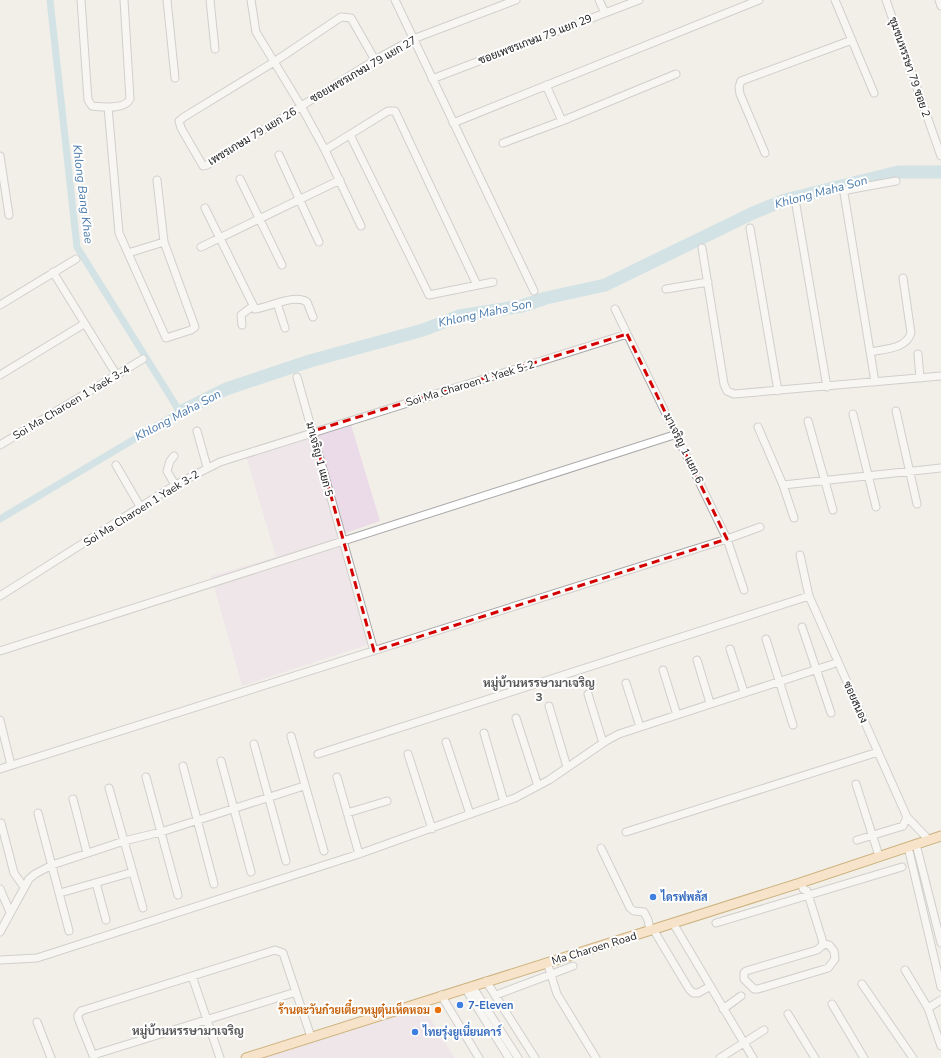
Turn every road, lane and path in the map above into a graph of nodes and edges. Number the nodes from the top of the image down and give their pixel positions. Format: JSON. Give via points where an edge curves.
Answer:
{"nodes":[{"id":1,"x":81,"y":0,"type":"edge"},
{"id":2,"x":124,"y":0,"type":"edge"},
{"id":3,"x":168,"y":0,"type":"edge"},
{"id":4,"x":210,"y":0,"type":"edge"},
{"id":5,"x":251,"y":0,"type":"edge"},
{"id":6,"x":395,"y":0,"type":"edge"},
{"id":7,"x":516,"y":0,"type":"edge"},
{"id":8,"x":599,"y":0,"type":"edge"},
{"id":9,"x":639,"y":0,"type":"edge"},
{"id":10,"x":759,"y":0,"type":"edge"},
{"id":11,"x":835,"y":0,"type":"edge"},
{"id":12,"x":886,"y":0,"type":"edge"},
{"id":13,"x":939,"y":0,"type":"edge"},
{"id":14,"x":941,"y":6,"type":"edge"},
{"id":15,"x":604,"y":13,"type":"junction"},
{"id":16,"x":413,"y":39,"type":"junction"},
{"id":17,"x":852,"y":40,"type":"junction"},
{"id":18,"x":215,"y":49,"type":"dead end"},
{"id":19,"x":375,"y":60,"type":"junction"},
{"id":20,"x":274,"y":62,"type":"junction"},
{"id":21,"x":676,"y":74,"type":"dead end"},
{"id":22,"x":175,"y":78,"type":"dead end"},
{"id":23,"x":432,"y":79,"type":"junction"},
{"id":24,"x":546,"y":85,"type":"junction"},
{"id":25,"x":874,"y":93,"type":"dead end"},
{"id":26,"x":301,"y":106,"type":"junction"},
{"id":27,"x":108,"y":107,"type":"junction"},
{"id":28,"x":562,"y":121,"type":"junction"},
{"id":29,"x":453,"y":123,"type":"junction"},
{"id":30,"x":350,"y":135,"type":"junction"},
{"id":31,"x":503,"y":143,"type":"dead end"},
{"id":32,"x":325,"y":150,"type":"junction"},
{"id":33,"x":765,"y":153,"type":"dead end"},
{"id":34,"x":279,"y":155,"type":"dead end"},
{"id":35,"x":0,"y":156,"type":"edge"},
{"id":36,"x":941,"y":156,"type":"edge"},
{"id":37,"x":240,"y":179,"type":"dead end"},
{"id":38,"x":157,"y":180,"type":"dead end"},
{"id":39,"x":340,"y":180,"type":"junction"},
{"id":40,"x":896,"y":181,"type":"dead end"},
{"id":41,"x":299,"y":200,"type":"junction"},
{"id":42,"x":796,"y":206,"type":"dead end"},
{"id":43,"x":205,"y":208,"type":"dead end"},
{"id":44,"x":9,"y":215,"type":"dead end"},
{"id":45,"x":259,"y":220,"type":"junction"},
{"id":46,"x":361,"y":226,"type":"dead end"},
{"id":47,"x":750,"y":228,"type":"dead end"},
{"id":48,"x":219,"y":239,"type":"junction"},
{"id":49,"x":164,"y":242,"type":"junction"},
{"id":50,"x":319,"y":242,"type":"dead end"},
{"id":51,"x":201,"y":247,"type":"dead end"},
{"id":52,"x":702,"y":248,"type":"dead end"},
{"id":53,"x":128,"y":253,"type":"junction"},
{"id":54,"x":76,"y":259,"type":"dead end"},
{"id":55,"x":282,"y":265,"type":"dead end"},
{"id":56,"x":53,"y":272,"type":"junction"},
{"id":57,"x":903,"y":278,"type":"dead end"},
{"id":58,"x":493,"y":282,"type":"dead end"},
{"id":59,"x":708,"y":282,"type":"junction"},
{"id":60,"x":477,"y":285,"type":"junction"},
{"id":61,"x":666,"y":289,"type":"dead end"},
{"id":62,"x":534,"y":291,"type":"dead end"},
{"id":63,"x":277,"y":303,"type":"junction"},
{"id":64,"x":0,"y":305,"type":"edge"},
{"id":65,"x":253,"y":306,"type":"junction"},
{"id":66,"x":615,"y":309,"type":"dead end"},
{"id":67,"x":313,"y":317,"type":"dead end"},
{"id":68,"x":84,"y":324,"type":"junction"},
{"id":69,"x":242,"y":326,"type":"dead end"},
{"id":70,"x":285,"y":328,"type":"dead end"},
{"id":71,"x":627,"y":334,"type":"junction"},
{"id":72,"x":870,"y":352,"type":"junction"},
{"id":73,"x":918,"y":354,"type":"dead end"},
{"id":74,"x":143,"y":359,"type":"dead end"},
{"id":75,"x":116,"y":374,"type":"junction"},
{"id":76,"x":0,"y":375,"type":"edge"},
{"id":77,"x":941,"y":376,"type":"edge"},
{"id":78,"x":297,"y":377,"type":"dead end"},
{"id":79,"x":920,"y":378,"type":"junction"},
{"id":80,"x":875,"y":382,"type":"junction"},
{"id":81,"x":826,"y":387,"type":"junction"},
{"id":82,"x":778,"y":391,"type":"junction"},
{"id":83,"x":896,"y":412,"type":"dead end"},
{"id":84,"x":853,"y":414,"type":"dead end"},
{"id":85,"x":808,"y":421,"type":"dead end"},
{"id":86,"x":758,"y":427,"type":"dead end"},
{"id":87,"x":197,"y":431,"type":"dead end"},
{"id":88,"x":313,"y":431,"type":"junction"},
{"id":89,"x":678,"y":434,"type":"junction"},
{"id":90,"x":0,"y":445,"type":"edge"},
{"id":91,"x":174,"y":456,"type":"dead end"},
{"id":92,"x":116,"y":464,"type":"dead end"},
{"id":93,"x":207,"y":467,"type":"junction"},
{"id":94,"x":941,"y":468,"type":"edge"},
{"id":95,"x":909,"y":473,"type":"junction"},
{"id":96,"x":868,"y":476,"type":"junction"},
{"id":97,"x":825,"y":479,"type":"junction"},
{"id":98,"x":175,"y":485,"type":"junction"},
{"id":99,"x":783,"y":485,"type":"junction"},
{"id":100,"x":917,"y":504,"type":"dead end"},
{"id":101,"x":876,"y":507,"type":"dead end"},
{"id":102,"x":141,"y":508,"type":"junction"},
{"id":103,"x":833,"y":510,"type":"dead end"},
{"id":104,"x":794,"y":518,"type":"dead end"},
{"id":105,"x":760,"y":527,"type":"dead end"},
{"id":106,"x":728,"y":539,"type":"junction"},
{"id":107,"x":343,"y":541,"type":"junction"},
{"id":108,"x":800,"y":555,"type":"dead end"},
{"id":109,"x":744,"y":590,"type":"dead end"},
{"id":110,"x":0,"y":596,"type":"edge"},
{"id":111,"x":809,"y":596,"type":"junction"},
{"id":112,"x":802,"y":627,"type":"dead end"},
{"id":113,"x":766,"y":639,"type":"dead end"},
{"id":114,"x":730,"y":649,"type":"dead end"},
{"id":115,"x":0,"y":651,"type":"edge"},
{"id":116,"x":374,"y":651,"type":"junction"},
{"id":117,"x":696,"y":660,"type":"dead end"},
{"id":118,"x":833,"y":664,"type":"dead end"},
{"id":119,"x":817,"y":669,"type":"junction"},
{"id":120,"x":663,"y":670,"type":"dead end"},
{"id":121,"x":779,"y":681,"type":"junction"},
{"id":122,"x":626,"y":683,"type":"dead end"},
{"id":123,"x":744,"y":692,"type":"junction"},
{"id":124,"x":588,"y":694,"type":"dead end"},
{"id":125,"x":710,"y":703,"type":"junction"},
{"id":126,"x":549,"y":706,"type":"dead end"},
{"id":127,"x":831,"y":713,"type":"dead end"},
{"id":128,"x":677,"y":715,"type":"junction"},
{"id":129,"x":516,"y":718,"type":"dead end"},
{"id":130,"x":0,"y":720,"type":"edge"},
{"id":131,"x":793,"y":725,"type":"dead end"},
{"id":132,"x":640,"y":727,"type":"junction"},
{"id":133,"x":484,"y":733,"type":"dead end"},
{"id":134,"x":291,"y":736,"type":"dead end"},
{"id":135,"x":446,"y":742,"type":"dead end"},
{"id":136,"x":603,"y":743,"type":"junction"},
{"id":137,"x":254,"y":744,"type":"dead end"},
{"id":138,"x":878,"y":752,"type":"junction"},
{"id":139,"x":318,"y":754,"type":"dead end"},
{"id":140,"x":408,"y":754,"type":"dead end"},
{"id":141,"x":221,"y":761,"type":"dead end"},
{"id":142,"x":12,"y":765,"type":"junction"},
{"id":143,"x":183,"y":766,"type":"dead end"},
{"id":144,"x":568,"y":767,"type":"junction"},
{"id":145,"x":0,"y":769,"type":"edge"},
{"id":146,"x":146,"y":777,"type":"dead end"},
{"id":147,"x":337,"y":777,"type":"dead end"},
{"id":148,"x":856,"y":784,"type":"dead end"},
{"id":149,"x":304,"y":786,"type":"junction"},
{"id":150,"x":538,"y":786,"type":"junction"},
{"id":151,"x":109,"y":788,"type":"dead end"},
{"id":152,"x":268,"y":796,"type":"junction"},
{"id":153,"x":73,"y":799,"type":"dead end"},
{"id":154,"x":387,"y":801,"type":"dead end"},
{"id":155,"x":504,"y":802,"type":"junction"},
{"id":156,"x":233,"y":808,"type":"junction"},
{"id":157,"x":38,"y":813,"type":"dead end"},
{"id":158,"x":347,"y":813,"type":"junction"},
{"id":159,"x":470,"y":814,"type":"junction"},
{"id":160,"x":907,"y":817,"type":"junction"},
{"id":161,"x":196,"y":820,"type":"junction"},
{"id":162,"x":1,"y":823,"type":"edge"},
{"id":163,"x":432,"y":829,"type":"junction"},
{"id":164,"x":162,"y":832,"type":"junction"},
{"id":165,"x":626,"y":832,"type":"dead end"},
{"id":166,"x":873,"y":836,"type":"junction"},
{"id":167,"x":941,"y":836,"type":"edge"},
{"id":168,"x":857,"y":840,"type":"dead end"},
{"id":169,"x":929,"y":840,"type":"junction"},
{"id":170,"x":124,"y":841,"type":"junction"},
{"id":171,"x":912,"y":845,"type":"junction"},
{"id":172,"x":601,"y":848,"type":"dead end"},
{"id":173,"x":324,"y":851,"type":"dead end"},
{"id":174,"x":87,"y":853,"type":"junction"},
{"id":175,"x":359,"y":854,"type":"junction"},
{"id":176,"x":879,"y":856,"type":"junction"},
{"id":177,"x":286,"y":861,"type":"dead end"},
{"id":178,"x":52,"y":865,"type":"junction"},
{"id":179,"x":902,"y":867,"type":"dead end"},
{"id":180,"x":133,"y":872,"type":"junction"},
{"id":181,"x":251,"y":872,"type":"dead end"},
{"id":182,"x":806,"y":881,"type":"junction"},
{"id":183,"x":96,"y":883,"type":"junction"},
{"id":184,"x":214,"y":884,"type":"dead end"},
{"id":185,"x":24,"y":886,"type":"junction"},
{"id":186,"x":0,"y":889,"type":"edge"},
{"id":187,"x":60,"y":893,"type":"junction"},
{"id":188,"x":808,"y":894,"type":"junction"},
{"id":189,"x":178,"y":895,"type":"dead end"},
{"id":190,"x":143,"y":908,"type":"dead end"},
{"id":191,"x":10,"y":912,"type":"junction"},
{"id":192,"x":106,"y":920,"type":"dead end"},
{"id":193,"x":673,"y":923,"type":"junction"},
{"id":194,"x":716,"y":923,"type":"dead end"},
{"id":195,"x":652,"y":930,"type":"junction"},
{"id":196,"x":70,"y":931,"type":"dead end"},
{"id":197,"x":0,"y":932,"type":"edge"},
{"id":198,"x":941,"y":943,"type":"edge"},
{"id":199,"x":823,"y":944,"type":"junction"},
{"id":200,"x":0,"y":960,"type":"edge"},
{"id":201,"x":547,"y":962,"type":"junction"},
{"id":202,"x":573,"y":966,"type":"dead end"},
{"id":203,"x":905,"y":970,"type":"dead end"},
{"id":204,"x":550,"y":973,"type":"junction"},
{"id":205,"x":192,"y":976,"type":"junction"},
{"id":206,"x":486,"y":981,"type":"junction"},
{"id":207,"x":862,"y":984,"type":"dead end"},
{"id":208,"x":941,"y":986,"type":"edge"},
{"id":209,"x":468,"y":987,"type":"junction"},
{"id":210,"x":709,"y":987,"type":"junction"},
{"id":211,"x":296,"y":992,"type":"junction"},
{"id":212,"x":496,"y":995,"type":"junction"},
{"id":213,"x":441,"y":996,"type":"junction"},
{"id":214,"x":742,"y":996,"type":"dead end"},
{"id":215,"x":941,"y":1000,"type":"edge"},
{"id":216,"x":832,"y":1004,"type":"dead end"},
{"id":217,"x":928,"y":1008,"type":"junction"},
{"id":218,"x":723,"y":1010,"type":"junction"},
{"id":219,"x":788,"y":1014,"type":"dead end"},
{"id":220,"x":207,"y":1019,"type":"junction"},
{"id":221,"x":37,"y":1022,"type":"dead end"},
{"id":222,"x":764,"y":1030,"type":"dead end"},
{"id":223,"x":311,"y":1037,"type":"junction"},
{"id":224,"x":743,"y":1043,"type":"junction"},
{"id":225,"x":941,"y":1046,"type":"edge"},
{"id":226,"x":94,"y":1056,"type":"edge"},
{"id":227,"x":51,"y":1058,"type":"edge"},
{"id":228,"x":220,"y":1058,"type":"edge"},
{"id":229,"x":246,"y":1058,"type":"edge"},
{"id":230,"x":479,"y":1058,"type":"edge"},
{"id":231,"x":509,"y":1058,"type":"edge"},
{"id":232,"x":518,"y":1058,"type":"edge"},
{"id":233,"x":535,"y":1058,"type":"edge"},
{"id":234,"x":596,"y":1058,"type":"edge"},
{"id":235,"x":720,"y":1058,"type":"edge"},
{"id":236,"x":753,"y":1058,"type":"edge"},
{"id":237,"x":815,"y":1058,"type":"edge"},
{"id":238,"x":864,"y":1058,"type":"edge"},
{"id":239,"x":913,"y":1058,"type":"edge"}],
"edges":[{"from":1,"to":27,"type":"street","via":[[90,103],[92,106]]},
{"from":2,"to":27,"type":"street","via":[[130,99],[128,103]]},
{"from":3,"to":22,"type":"street"},
{"from":4,"to":18,"type":"street"},
{"from":5,"to":20,"type":"street","via":[[256,32]]},
{"from":6,"to":16,"type":"street"},
{"from":7,"to":16,"type":"street","name":"ซอยเพชรเกษม 79 แยก 27"},
{"from":8,"to":15,"type":"street"},
{"from":9,"to":15,"type":"street","name":"ซอยเพชรเกษม 79 แยก 29"},
{"from":10,"to":24,"type":"street"},
{"from":11,"to":17,"type":"street"},
{"from":12,"to":36,"type":"street","name":"ชุมชนหรรษา 79 ซอย 2"},
{"from":13,"to":14,"type":"street"},
{"from":15,"to":23,"type":"street","name":"ซอยเพชรเกษม 79 แยก 29"},
{"from":16,"to":19,"type":"street","name":"ซอยเพชรเกษม 79 แยก 27"},
{"from":16,"to":23,"type":"street"},
{"from":17,"to":25,"type":"street"},
{"from":17,"to":33,"type":"street","via":[[741,81],[740,94]]},
{"from":19,"to":20,"type":"street","via":[[351,18],[341,17]]},
{"from":19,"to":26,"type":"street","name":"ซอยเพชรเกษม 79 แยก 27"},
{"from":20,"to":26,"type":"street"},
{"from":20,"to":26,"type":"street","name":"เพชรเกษม 79 แยก 26","via":[[179,121],[203,166]]},
{"from":21,"to":28,"type":"street"},
{"from":23,"to":29,"type":"street"},
{"from":24,"to":28,"type":"street"},
{"from":24,"to":29,"type":"street"},
{"from":26,"to":32,"type":"street"},
{"from":27,"to":53,"type":"street","via":[[119,233]]},
{"from":28,"to":31,"type":"street"},
{"from":29,"to":62,"type":"street"},
{"from":30,"to":32,"type":"street"},
{"from":30,"to":60,"type":"street","via":[[427,294],[434,296]]},
{"from":30,"to":60,"type":"street","via":[[388,111],[395,111]]},
{"from":32,"to":39,"type":"street"},
{"from":34,"to":41,"type":"street"},
{"from":35,"to":44,"type":"street"},
{"from":37,"to":45,"type":"street"},
{"from":38,"to":49,"type":"street"},
{"from":39,"to":41,"type":"street"},
{"from":39,"to":46,"type":"street"},
{"from":40,"to":72,"type":"street","via":[[847,190],[844,193]]},
{"from":41,"to":45,"type":"street"},
{"from":41,"to":50,"type":"street"},
{"from":42,"to":81,"type":"street"},
{"from":43,"to":48,"type":"street"},
{"from":45,"to":48,"type":"street"},
{"from":45,"to":55,"type":"street"},
{"from":47,"to":82,"type":"street"},
{"from":48,"to":51,"type":"street"},
{"from":48,"to":65,"type":"street"},
{"from":49,"to":53,"type":"street"},
{"from":49,"to":53,"type":"street","via":[[194,327],[172,337],[166,338]]},
{"from":52,"to":59,"type":"street"},
{"from":54,"to":56,"type":"street"},
{"from":56,"to":64,"type":"street"},
{"from":56,"to":68,"type":"street"},
{"from":57,"to":72,"type":"street","via":[[911,333],[909,340],[902,345]]},
{"from":58,"to":60,"type":"street"},
{"from":59,"to":61,"type":"street"},
{"from":59,"to":82,"type":"street","via":[[727,391],[734,394]]},
{"from":63,"to":65,"type":"street","via":[[257,309]]},
{"from":63,"to":67,"type":"street","via":[[305,300]]},
{"from":63,"to":70,"type":"street"},
{"from":65,"to":69,"type":"street","via":[[241,315]]},
{"from":66,"to":71,"type":"street","name":"มาเจริญ 1 แยก 6"},
{"from":68,"to":75,"type":"street"},
{"from":68,"to":76,"type":"street"},
{"from":71,"to":88,"type":"street","name":"Soi Ma Charoen 1 Yaek 5-2"},
{"from":71,"to":89,"type":"street","name":"มาเจริญ 1 แยก 6"},
{"from":72,"to":80,"type":"street"},
{"from":73,"to":79,"type":"street"},
{"from":74,"to":75,"type":"street","name":"Soi Ma Charoen 1 Yaek 3-4"},
{"from":75,"to":90,"type":"street","name":"Soi Ma Charoen 1 Yaek 3-4"},
{"from":77,"to":79,"type":"street"},
{"from":78,"to":88,"type":"street","name":"มาเจริญ 1 แยก 5"},
{"from":79,"to":80,"type":"street"},
{"from":80,"to":81,"type":"street"},
{"from":81,"to":82,"type":"street"},
{"from":83,"to":95,"type":"street"},
{"from":84,"to":96,"type":"street"},
{"from":85,"to":97,"type":"street"},
{"from":86,"to":99,"type":"street"},
{"from":87,"to":93,"type":"street"},
{"from":88,"to":93,"type":"street","name":"Soi Ma Charoen 1 Yaek 3-2"},
{"from":88,"to":107,"type":"street","name":"มาเจริญ 1 แยก 5"},
{"from":89,"to":106,"type":"street","name":"มาเจริญ 1 แยก 6"},
{"from":89,"to":107,"type":"street"},
{"from":91,"to":98,"type":"street","via":[[167,471]]},
{"from":92,"to":102,"type":"street"},
{"from":93,"to":98,"type":"street","name":"Soi Ma Charoen 1 Yaek 3-2"},
{"from":94,"to":95,"type":"street"},
{"from":95,"to":96,"type":"street"},
{"from":95,"to":100,"type":"street"},
{"from":96,"to":97,"type":"street"},
{"from":96,"to":101,"type":"street"},
{"from":97,"to":99,"type":"street"},
{"from":97,"to":103,"type":"street"},
{"from":98,"to":102,"type":"street","name":"Soi Ma Charoen 1 Yaek 3-2"},
{"from":99,"to":104,"type":"street"},
{"from":102,"to":110,"type":"street","name":"Soi Ma Charoen 1 Yaek 3-2"},
{"from":105,"to":106,"type":"street"},
{"from":106,"to":109,"type":"street","name":"มาเจริญ 1 แยก 6"},
{"from":106,"to":116,"type":"street"},
{"from":107,"to":115,"type":"street"},
{"from":107,"to":116,"type":"street","name":"มาเจริญ 1 แยก 5"},
{"from":108,"to":111,"type":"street","name":"ซอยสนอง"},
{"from":111,"to":138,"type":"street","name":"ซอยสนอง"},
{"from":111,"to":139,"type":"street"},
{"from":112,"to":119,"type":"street"},
{"from":113,"to":121,"type":"street"},
{"from":114,"to":123,"type":"street"},
{"from":116,"to":142,"type":"street"},
{"from":117,"to":125,"type":"street"},
{"from":118,"to":119,"type":"street"},
{"from":119,"to":121,"type":"street"},
{"from":119,"to":127,"type":"street"},
{"from":120,"to":128,"type":"street"},
{"from":121,"to":123,"type":"street"},
{"from":121,"to":131,"type":"street"},
{"from":122,"to":132,"type":"street"},
{"from":123,"to":125,"type":"street"},
{"from":124,"to":136,"type":"street"},
{"from":125,"to":128,"type":"street"},
{"from":126,"to":144,"type":"street"},
{"from":128,"to":132,"type":"street"},
{"from":129,"to":150,"type":"street"},
{"from":130,"to":142,"type":"street"},
{"from":132,"to":136,"type":"street"},
{"from":133,"to":155,"type":"street"},
{"from":134,"to":149,"type":"street"},
{"from":135,"to":159,"type":"street"},
{"from":136,"to":144,"type":"street"},
{"from":137,"to":152,"type":"street"},
{"from":138,"to":160,"type":"street","name":"ซอยสนอง"},
{"from":138,"to":165,"type":"street"},
{"from":140,"to":163,"type":"street"},
{"from":141,"to":156,"type":"street"},
{"from":142,"to":145,"type":"street"},
{"from":143,"to":161,"type":"street"},
{"from":144,"to":150,"type":"street"},
{"from":146,"to":164,"type":"street"},
{"from":147,"to":158,"type":"street"},
{"from":148,"to":166,"type":"street"},
{"from":149,"to":152,"type":"street"},
{"from":149,"to":173,"type":"street"},
{"from":150,"to":155,"type":"street"},
{"from":151,"to":170,"type":"street"},
{"from":152,"to":156,"type":"street"},
{"from":152,"to":177,"type":"street"},
{"from":153,"to":174,"type":"street"},
{"from":154,"to":158,"type":"street"},
{"from":155,"to":159,"type":"street"},
{"from":156,"to":161,"type":"street"},
{"from":156,"to":181,"type":"street"},
{"from":157,"to":178,"type":"street"},
{"from":158,"to":175,"type":"street"},
{"from":159,"to":163,"type":"street"},
{"from":160,"to":166,"type":"street","via":[[903,826]]},
{"from":160,"to":169,"type":"street","name":"ซอยสนอง"},
{"from":161,"to":164,"type":"street"},
{"from":161,"to":184,"type":"street"},
{"from":162,"to":185,"type":"street","via":[[14,873]]},
{"from":163,"to":175,"type":"street"},
{"from":164,"to":170,"type":"street"},
{"from":164,"to":189,"type":"street"},
{"from":166,"to":168,"type":"street"},
{"from":166,"to":176,"type":"street"},
{"from":167,"to":169,"type":"main road","name":"Ma Charoen Road"},
{"from":169,"to":171,"type":"main road","name":"Ma Charoen Road"},
{"from":170,"to":174,"type":"street"},
{"from":170,"to":180,"type":"street"},
{"from":171,"to":176,"type":"main road","name":"Ma Charoen Road"},
{"from":171,"to":198,"type":"street"},
{"from":171,"to":208,"type":"street"},
{"from":172,"to":195,"type":"street","via":[[630,908],[634,912],[644,912]]},
{"from":174,"to":178,"type":"street"},
{"from":175,"to":200,"type":"street","via":[[36,958]]},
{"from":176,"to":182,"type":"main road","name":"Ma Charoen Road"},
{"from":178,"to":185,"type":"street","via":[[35,874]]},
{"from":178,"to":187,"type":"street"},
{"from":179,"to":188,"type":"street"},
{"from":180,"to":183,"type":"street"},
{"from":180,"to":190,"type":"street"},
{"from":182,"to":188,"type":"street","via":[[803,889]]},
{"from":182,"to":193,"type":"main road","name":"Ma Charoen Road"},
{"from":183,"to":187,"type":"street"},
{"from":183,"to":192,"type":"street"},
{"from":185,"to":191,"type":"street"},
{"from":186,"to":191,"type":"street"},
{"from":187,"to":196,"type":"street"},
{"from":188,"to":194,"type":"street"},
{"from":188,"to":199,"type":"street"},
{"from":191,"to":197,"type":"street"},
{"from":193,"to":195,"type":"main road","name":"Ma Charoen Road"},
{"from":193,"to":210,"type":"street"},
{"from":195,"to":201,"type":"main road","name":"Ma Charoen Road"},
{"from":195,"to":210,"type":"street","via":[[693,993]]},
{"from":199,"to":199,"type":"street","via":[[829,945],[834,951],[835,959],[828,968],[758,989],[754,989],[744,979],[746,970],[818,950]]},
{"from":201,"to":204,"type":"street"},
{"from":201,"to":206,"type":"main road","name":"Ma Charoen Road"},
{"from":202,"to":204,"type":"street"},
{"from":203,"to":217,"type":"street"},
{"from":204,"to":212,"type":"street"},
{"from":204,"to":234,"type":"street","via":[[557,994]]},
{"from":205,"to":211,"type":"street","via":[[280,950]]},
{"from":205,"to":220,"type":"street"},
{"from":205,"to":226,"type":"street","via":[[81,1011],[78,1018]]},
{"from":206,"to":209,"type":"main road","name":"Ma Charoen Road"},
{"from":206,"to":212,"type":"street"},
{"from":207,"to":239,"type":"street"},
{"from":209,"to":213,"type":"main road","name":"Ma Charoen Road"},
{"from":209,"to":231,"type":"street"},
{"from":209,"to":232,"type":"street"},
{"from":210,"to":218,"type":"street"},
{"from":211,"to":220,"type":"street"},
{"from":211,"to":223,"type":"street"},
{"from":212,"to":233,"type":"street"},
{"from":213,"to":223,"type":"main road","name":"Ma Charoen Road"},
{"from":213,"to":230,"type":"street"},
{"from":214,"to":218,"type":"street"},
{"from":215,"to":217,"type":"street"},
{"from":216,"to":238,"type":"street"},
{"from":217,"to":225,"type":"street"},
{"from":218,"to":224,"type":"street"},
{"from":219,"to":237,"type":"street"},
{"from":220,"to":226,"type":"street"},
{"from":220,"to":228,"type":"street"},
{"from":221,"to":227,"type":"street"},
{"from":222,"to":224,"type":"street"},
{"from":223,"to":229,"type":"main road","name":"Ma Charoen Road"},
{"from":224,"to":235,"type":"street"},
{"from":224,"to":236,"type":"street"}]}
